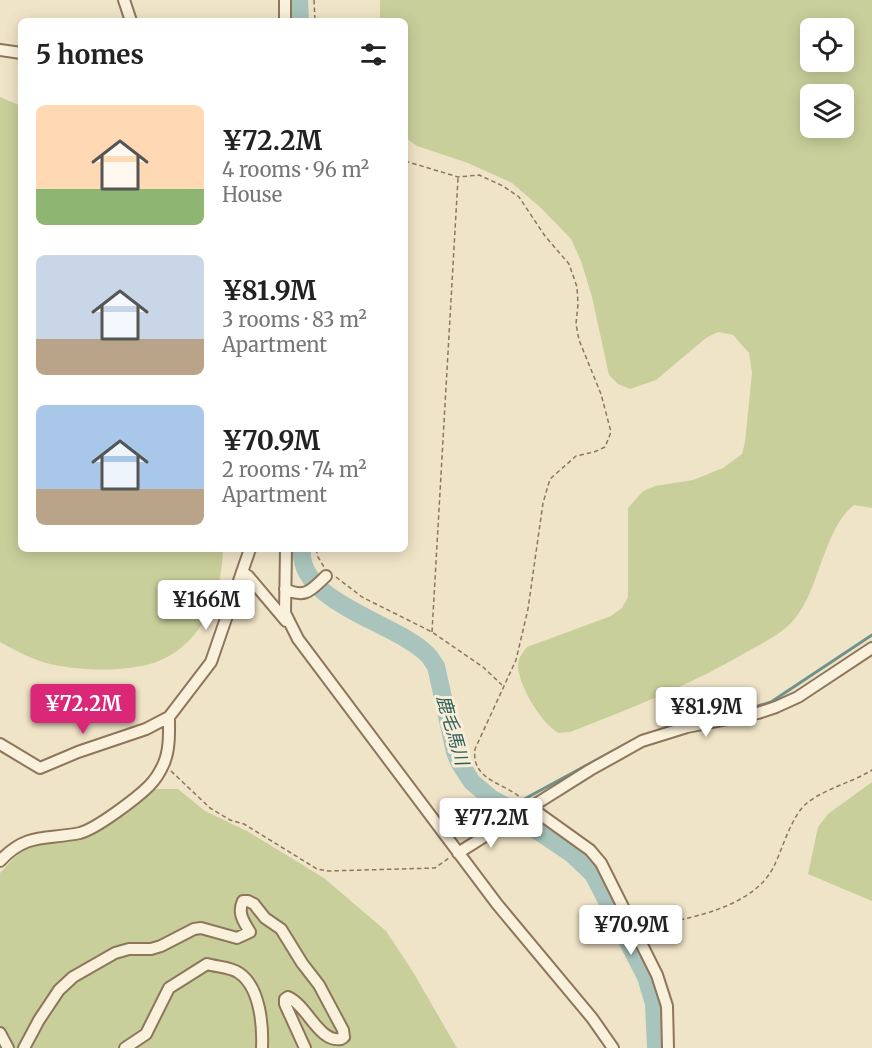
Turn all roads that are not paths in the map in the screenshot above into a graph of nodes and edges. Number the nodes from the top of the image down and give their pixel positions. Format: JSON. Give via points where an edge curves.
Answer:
{"nodes":[{"id":1,"x":124,"y":0,"type":"edge"},
{"id":2,"x":285,"y":0,"type":"edge"},
{"id":3,"x":130,"y":18,"type":"edge"},
{"id":4,"x":285,"y":18,"type":"edge"},
{"id":5,"x":0,"y":50,"type":"edge"},
{"id":6,"x":18,"y":53,"type":"edge"},
{"id":7,"x":249,"y":552,"type":"edge"},
{"id":8,"x":286,"y":552,"type":"edge"},
{"id":9,"x":242,"y":572,"type":"junction"},
{"id":10,"x":326,"y":576,"type":"dead end"},
{"id":11,"x":285,"y":590,"type":"junction"},
{"id":12,"x":290,"y":626,"type":"junction"},
{"id":13,"x":872,"y":648,"type":"edge"},
{"id":14,"x":170,"y":717,"type":"junction"},
{"id":15,"x":0,"y":744,"type":"edge"},
{"id":16,"x":527,"y":806,"type":"junction"},
{"id":17,"x":458,"y":853,"type":"junction"},
{"id":18,"x":0,"y":861,"type":"edge"},
{"id":19,"x":0,"y":1033,"type":"edge"},
{"id":20,"x":8,"y":1048,"type":"edge"},
{"id":21,"x":24,"y":1048,"type":"edge"},
{"id":22,"x":125,"y":1048,"type":"edge"},
{"id":23,"x":262,"y":1048,"type":"edge"},
{"id":24,"x":305,"y":1048,"type":"edge"},
{"id":25,"x":614,"y":1048,"type":"edge"},
{"id":26,"x":668,"y":1048,"type":"edge"}],
"edges":[{"from":1,"to":3,"type":"street"},
{"from":2,"to":4,"type":"street"},
{"from":5,"to":6,"type":"street"},
{"from":7,"to":9,"type":"street"},
{"from":8,"to":11,"type":"street"},
{"from":9,"to":12,"type":"street"},
{"from":9,"to":14,"type":"street","via":[[211,662]]},
{"from":10,"to":11,"type":"street","via":[[303,594]]},
{"from":11,"to":12,"type":"street","via":[[285,613]]},
{"from":12,"to":17,"type":"street"},
{"from":13,"to":16,"type":"street","via":[[798,697],[758,713],[687,727],[642,741]]},
{"from":14,"to":15,"type":"street","via":[[40,768]]},
{"from":14,"to":18,"type":"street","via":[[164,765],[149,785],[103,822],[84,832],[38,837],[20,844]]},
{"from":16,"to":17,"type":"street"},
{"from":16,"to":26,"type":"street","via":[[590,850],[601,863],[657,975],[667,1006]]},
{"from":17,"to":25,"type":"street"},
{"from":19,"to":20,"type":"street"},
{"from":21,"to":24,"type":"street","via":[[59,990],[74,977],[114,953],[151,949],[194,929],[237,938],[250,932],[242,919],[243,901],[254,904],[281,929],[319,985],[343,1030],[344,1037],[330,1039],[288,997],[285,1004]]},
{"from":22,"to":23,"type":"street","via":[[146,1034],[169,988],[207,964],[238,972],[250,986],[262,1032]]}]}
